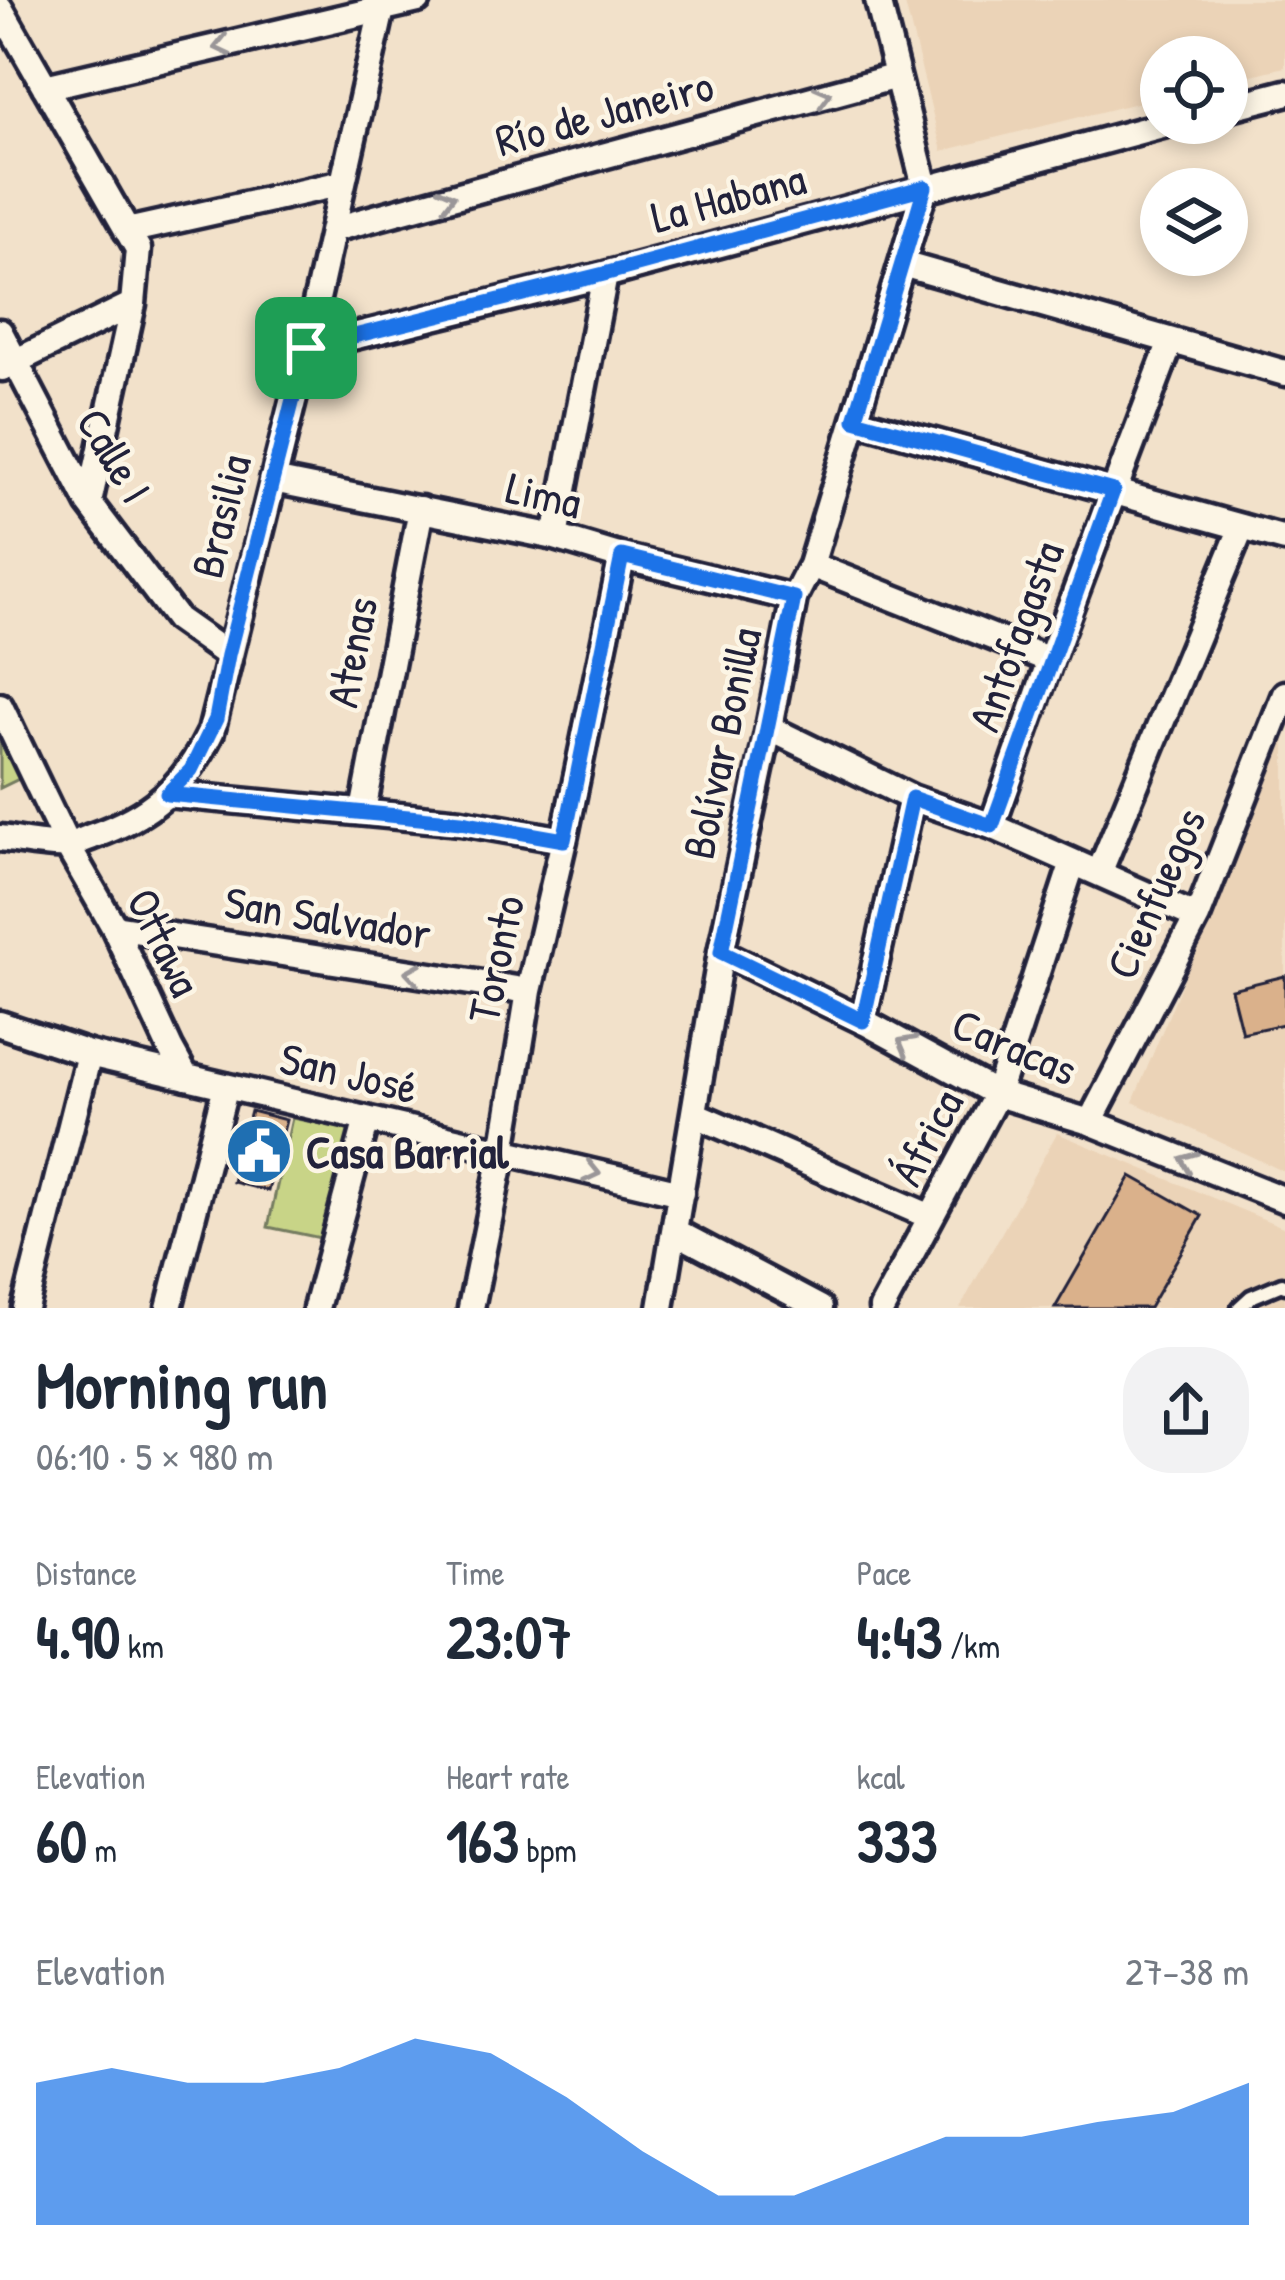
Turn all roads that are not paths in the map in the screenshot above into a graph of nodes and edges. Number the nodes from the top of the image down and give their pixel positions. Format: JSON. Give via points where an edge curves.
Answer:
{"nodes":[{"id":1,"x":418,"y":0,"type":"edge"},
{"id":2,"x":878,"y":0,"type":"edge"},
{"id":3,"x":383,"y":4,"type":"edge"},
{"id":4,"x":0,"y":8,"type":"edge"},
{"id":5,"x":897,"y":76,"type":"junction"},
{"id":6,"x":45,"y":87,"type":"junction"},
{"id":7,"x":1285,"y":93,"type":"edge"},
{"id":8,"x":1248,"y":103,"type":"edge"},
{"id":9,"x":1140,"y":131,"type":"edge"},
{"id":10,"x":344,"y":183,"type":"junction"},
{"id":11,"x":925,"y":187,"type":"junction"},
{"id":12,"x":334,"y":229,"type":"junction"},
{"id":13,"x":127,"y":231,"type":"junction"},
{"id":14,"x":902,"y":264,"type":"junction"},
{"id":15,"x":604,"y":274,"type":"junction"},
{"id":16,"x":133,"y":304,"type":"junction"},
{"id":17,"x":0,"y":332,"type":"edge"},
{"id":18,"x":1171,"y":341,"type":"junction"},
{"id":19,"x":306,"y":348,"type":"junction"},
{"id":20,"x":8,"y":366,"type":"edge"},
{"id":21,"x":1285,"y":373,"type":"edge"},
{"id":22,"x":855,"y":420,"type":"junction"},
{"id":23,"x":273,"y":480,"type":"junction"},
{"id":24,"x":1113,"y":491,"type":"junction"},
{"id":25,"x":88,"y":503,"type":"junction"},
{"id":26,"x":422,"y":509,"type":"junction"},
{"id":27,"x":1242,"y":527,"type":"junction"},
{"id":28,"x":555,"y":537,"type":"junction"},
{"id":29,"x":1285,"y":538,"type":"edge"},
{"id":30,"x":622,"y":556,"type":"junction"},
{"id":31,"x":811,"y":566,"type":"junction"},
{"id":32,"x":794,"y":598,"type":"junction"},
{"id":33,"x":228,"y":655,"type":"junction"},
{"id":34,"x":1050,"y":660,"type":"junction"},
{"id":35,"x":1285,"y":694,"type":"edge"},
{"id":36,"x":0,"y":706,"type":"edge"},
{"id":37,"x":1278,"y":726,"type":"edge"},
{"id":38,"x":769,"y":728,"type":"junction"},
{"id":39,"x":167,"y":794,"type":"junction"},
{"id":40,"x":912,"y":798,"type":"junction"},
{"id":41,"x":363,"y":811,"type":"junction"},
{"id":42,"x":992,"y":826,"type":"junction"},
{"id":43,"x":0,"y":838,"type":"edge"},
{"id":44,"x":564,"y":840,"type":"junction"},
{"id":45,"x":67,"y":845,"type":"junction"},
{"id":46,"x":1073,"y":862,"type":"junction"},
{"id":47,"x":1099,"y":874,"type":"junction"},
{"id":48,"x":1197,"y":917,"type":"junction"},
{"id":49,"x":114,"y":927,"type":"junction"},
{"id":50,"x":721,"y":952,"type":"junction"},
{"id":51,"x":529,"y":991,"type":"junction"},
{"id":52,"x":863,"y":1021,"type":"junction"},
{"id":53,"x":0,"y":1024,"type":"edge"},
{"id":54,"x":89,"y":1054,"type":"junction"},
{"id":55,"x":186,"y":1077,"type":"junction"},
{"id":56,"x":226,"y":1086,"type":"junction"},
{"id":57,"x":997,"y":1094,"type":"junction"},
{"id":58,"x":694,"y":1114,"type":"junction"},
{"id":59,"x":367,"y":1119,"type":"junction"},
{"id":60,"x":1090,"y":1122,"type":"junction"},
{"id":61,"x":503,"y":1151,"type":"junction"},
{"id":62,"x":681,"y":1193,"type":"junction"},
{"id":63,"x":1285,"y":1200,"type":"edge"},
{"id":64,"x":931,"y":1217,"type":"junction"},
{"id":65,"x":674,"y":1231,"type":"junction"},
{"id":66,"x":1284,"y":1282,"type":"edge"},
{"id":67,"x":25,"y":1308,"type":"edge"},
{"id":68,"x":172,"y":1308,"type":"edge"},
{"id":69,"x":316,"y":1308,"type":"edge"},
{"id":70,"x":470,"y":1308,"type":"edge"},
{"id":71,"x":661,"y":1308,"type":"edge"},
{"id":72,"x":820,"y":1308,"type":"edge"},
{"id":73,"x":882,"y":1308,"type":"edge"},
{"id":74,"x":1239,"y":1308,"type":"edge"}],
"edges":[{"from":1,"to":3,"type":"street"},
{"from":2,"to":5,"type":"street"},
{"from":3,"to":6,"type":"street","one_way":true},
{"from":3,"to":10,"type":"street","name":"Brasilia"},
{"from":4,"to":6,"type":"street"},
{"from":5,"to":11,"type":"street"},
{"from":12,"to":5,"type":"street","name":"Río de Janeiro","one_way":true},
{"from":6,"to":13,"type":"street"},
{"from":7,"to":8,"type":"street"},
{"from":9,"to":11,"type":"street","name":"La Habana"},
{"from":10,"to":12,"type":"street","name":"Brasilia"},
{"from":10,"to":13,"type":"street"},
{"from":11,"to":14,"type":"street","name":"Bolívar Bonilla"},
{"from":11,"to":15,"type":"street","name":"La Habana"},
{"from":12,"to":19,"type":"street","name":"Brasilia"},
{"from":13,"to":16,"type":"street","via":[[137,249]]},
{"from":14,"to":18,"type":"street"},
{"from":14,"to":22,"type":"street","name":"Bolívar Bonilla"},
{"from":15,"to":19,"type":"street","name":"La Habana"},
{"from":15,"to":28,"type":"street"},
{"from":16,"to":20,"type":"street"},
{"from":16,"to":25,"type":"street"},
{"from":17,"to":20,"type":"street","name":"Calle I"},
{"from":18,"to":21,"type":"street"},
{"from":18,"to":24,"type":"street","name":"Antofagasta"},
{"from":19,"to":23,"type":"street","name":"Brasilia"},
{"from":20,"to":25,"type":"street","name":"Calle I"},
{"from":22,"to":24,"type":"street"},
{"from":22,"to":31,"type":"street","name":"Bolívar Bonilla"},
{"from":23,"to":26,"type":"street","name":"Lima"},
{"from":23,"to":33,"type":"street","name":"Brasilia"},
{"from":24,"to":27,"type":"street"},
{"from":24,"to":34,"type":"street","name":"Antofagasta"},
{"from":25,"to":33,"type":"street","name":"Calle I","via":[[177,620]]},
{"from":26,"to":28,"type":"street","name":"Lima"},
{"from":26,"to":41,"type":"street","name":"Atenas"},
{"from":27,"to":29,"type":"street"},
{"from":27,"to":47,"type":"street"},
{"from":28,"to":30,"type":"street","name":"Lima"},
{"from":30,"to":32,"type":"street","name":"Lima"},
{"from":30,"to":44,"type":"street","name":"Toronto"},
{"from":31,"to":32,"type":"street","name":"Bolívar Bonilla"},
{"from":31,"to":34,"type":"street"},
{"from":32,"to":38,"type":"street","name":"Bolívar Bonilla"},
{"from":33,"to":39,"type":"street","name":"Brasilia","via":[[211,732]]},
{"from":34,"to":42,"type":"street","name":"Antofagasta"},
{"from":35,"to":37,"type":"street","name":"Cienfuegos"},
{"from":36,"to":45,"type":"street","name":"Ottawa"},
{"from":37,"to":48,"type":"street","name":"Cienfuegos"},
{"from":38,"to":40,"type":"street"},
{"from":38,"to":50,"type":"street","name":"Bolívar Bonilla"},
{"from":39,"to":41,"type":"street"},
{"from":39,"to":45,"type":"street","name":"Brasilia"},
{"from":40,"to":42,"type":"street"},
{"from":40,"to":52,"type":"street"},
{"from":41,"to":44,"type":"street"},
{"from":42,"to":46,"type":"street"},
{"from":43,"to":45,"type":"street","name":"Brasilia"},
{"from":44,"to":51,"type":"street","name":"Toronto"},
{"from":45,"to":49,"type":"street","name":"Ottawa"},
{"from":46,"to":47,"type":"street"},
{"from":46,"to":57,"type":"street","name":"África"},
{"from":47,"to":48,"type":"street"},
{"from":48,"to":60,"type":"street","name":"Cienfuegos"},
{"from":51,"to":49,"type":"street","name":"San Salvador","one_way":true},
{"from":49,"to":55,"type":"street","name":"Ottawa"},
{"from":50,"to":52,"type":"street","name":"Caracas"},
{"from":50,"to":58,"type":"street","name":"Bolívar Bonilla"},
{"from":51,"to":61,"type":"street","name":"Toronto"},
{"from":57,"to":52,"type":"street","name":"Caracas","one_way":true},
{"from":53,"to":54,"type":"street","name":"San José"},
{"from":54,"to":55,"type":"street","name":"San José"},
{"from":54,"to":67,"type":"street"},
{"from":55,"to":56,"type":"street","name":"San José"},
{"from":56,"to":59,"type":"street","name":"San José"},
{"from":56,"to":68,"type":"street"},
{"from":57,"to":60,"type":"street","name":"Caracas"},
{"from":57,"to":64,"type":"street","name":"África"},
{"from":58,"to":62,"type":"street","name":"Bolívar Bonilla"},
{"from":58,"to":64,"type":"street"},
{"from":59,"to":61,"type":"street","name":"San José"},
{"from":59,"to":69,"type":"street"},
{"from":63,"to":60,"type":"street","name":"Caracas","one_way":true},
{"from":61,"to":62,"type":"street","name":"San José","one_way":true},
{"from":61,"to":70,"type":"street","name":"Toronto"},
{"from":62,"to":65,"type":"street","name":"Bolívar Bonilla"},
{"from":64,"to":73,"type":"street","name":"África"},
{"from":65,"to":71,"type":"street","name":"Bolívar Bonilla"},
{"from":65,"to":72,"type":"street"},
{"from":66,"to":74,"type":"lane"}]}
